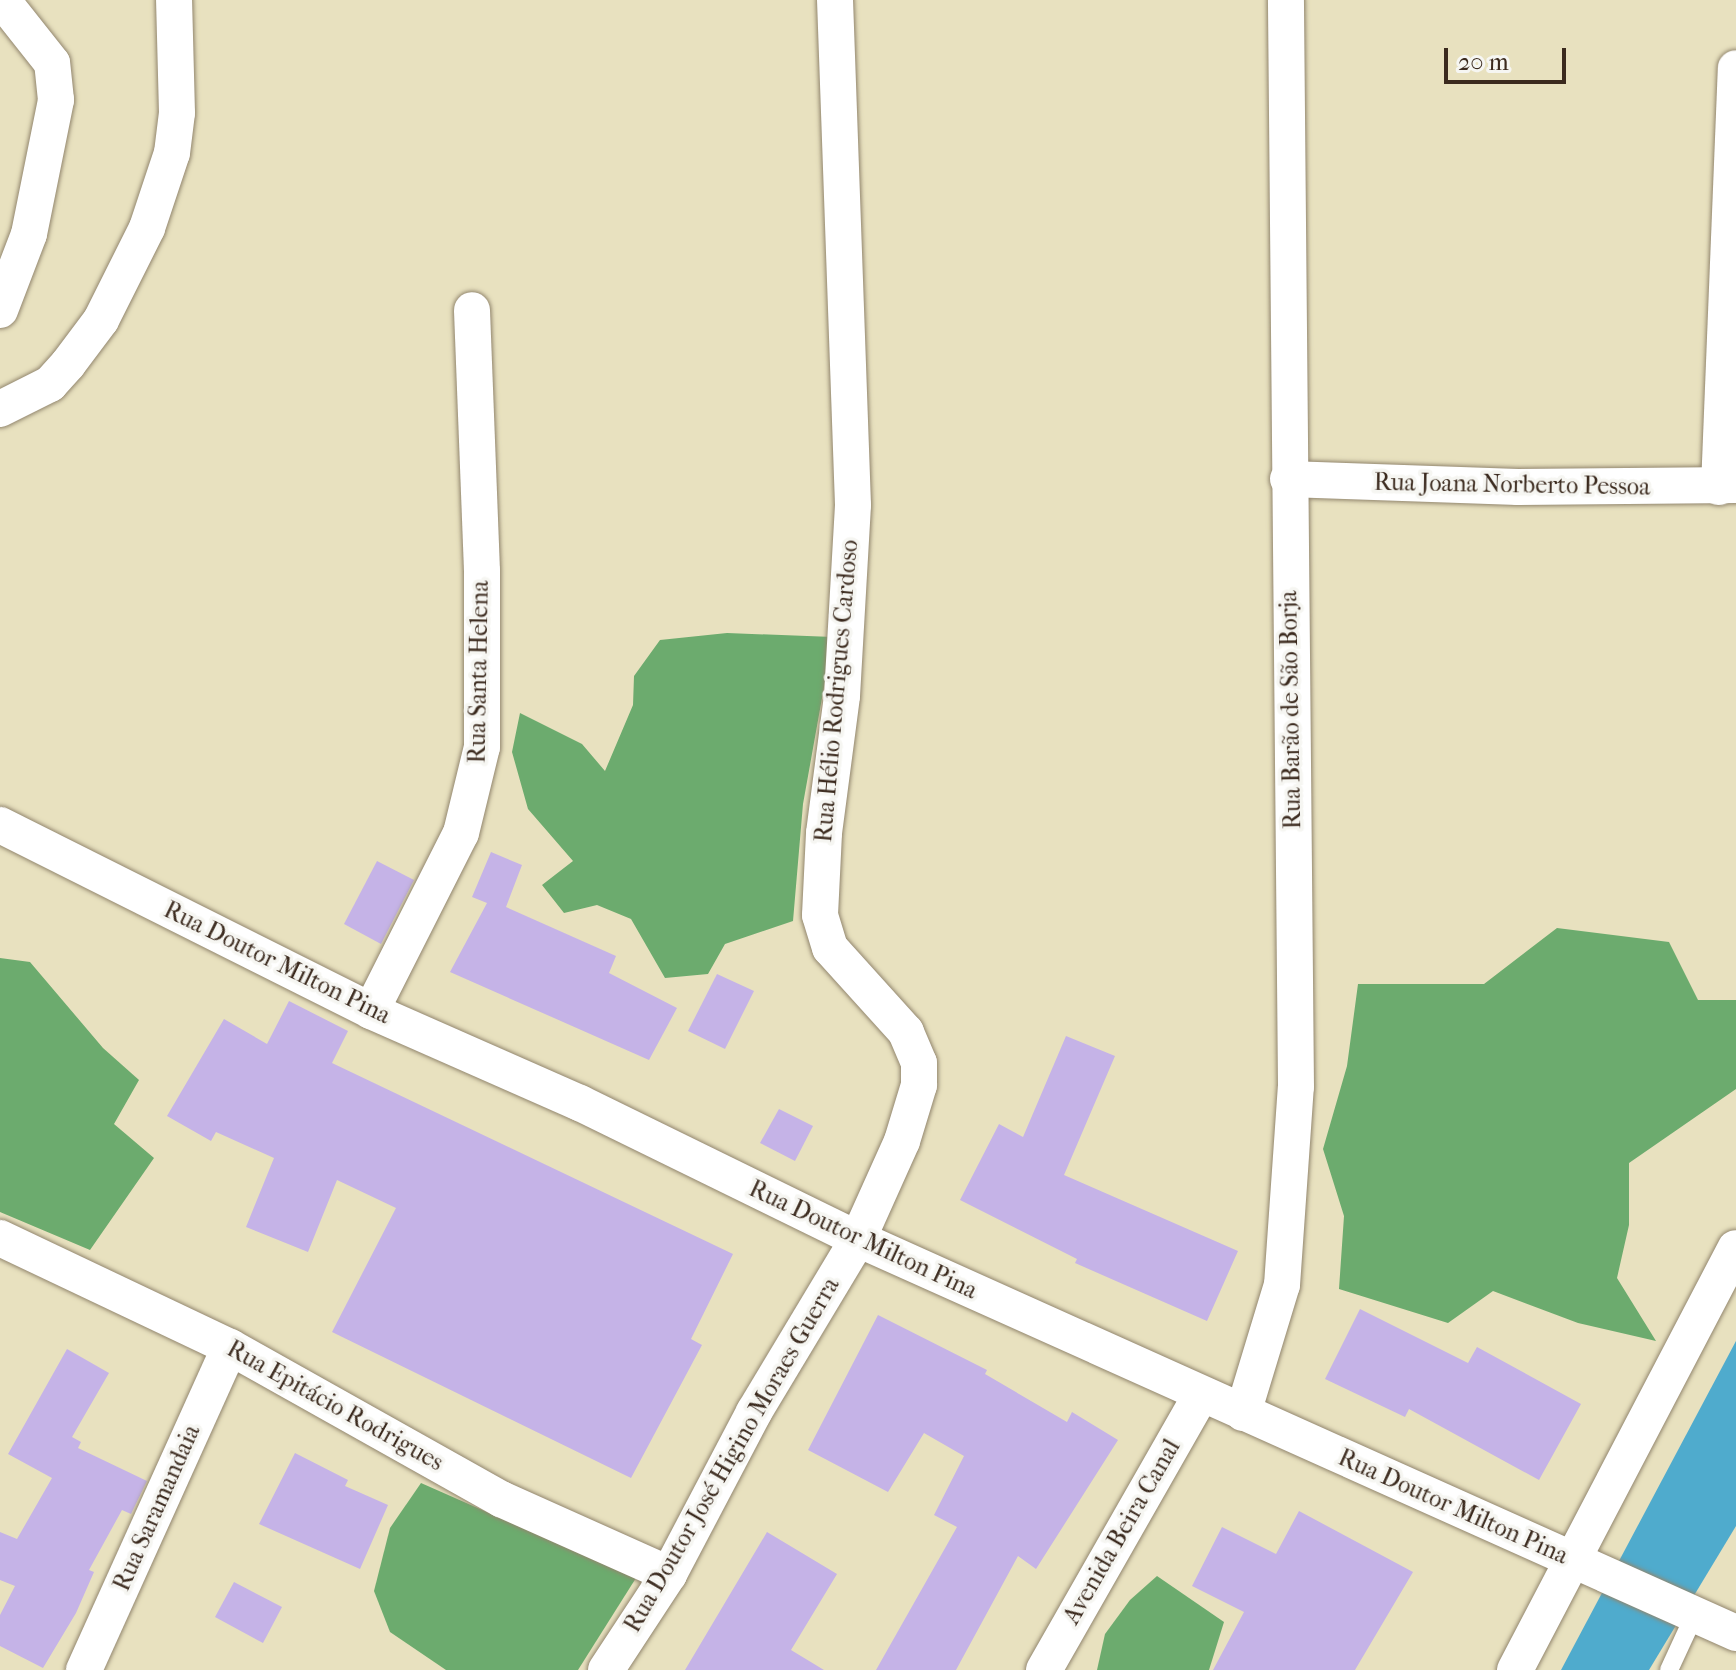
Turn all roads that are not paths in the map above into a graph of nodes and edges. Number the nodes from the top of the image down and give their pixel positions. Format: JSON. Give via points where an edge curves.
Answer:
{"nodes":[{"id":1,"x":2,"y":0,"type":"edge"},
{"id":2,"x":174,"y":0,"type":"edge"},
{"id":3,"x":835,"y":0,"type":"edge"},
{"id":4,"x":1286,"y":0,"type":"edge"},
{"id":5,"x":1736,"y":68,"type":"edge"},
{"id":6,"x":0,"y":310,"type":"edge"},
{"id":7,"x":472,"y":310,"type":"dead end"},
{"id":8,"x":0,"y":409,"type":"edge"},
{"id":9,"x":1288,"y":479,"type":"junction"},
{"id":10,"x":1728,"y":486,"type":"edge"},
{"id":11,"x":0,"y":825,"type":"edge"},
{"id":12,"x":371,"y":1011,"type":"junction"},
{"id":13,"x":0,"y":1238,"type":"edge"},
{"id":14,"x":858,"y":1239,"type":"junction"},
{"id":15,"x":1736,"y":1248,"type":"edge"},
{"id":16,"x":230,"y":1347,"type":"junction"},
{"id":17,"x":1201,"y":1395,"type":"junction"},
{"id":18,"x":1243,"y":1413,"type":"junction"},
{"id":19,"x":1585,"y":1567,"type":"junction"},
{"id":20,"x":669,"y":1574,"type":"junction"},
{"id":21,"x":1686,"y":1612,"type":"junction"},
{"id":22,"x":1736,"y":1633,"type":"edge"},
{"id":23,"x":84,"y":1670,"type":"edge"},
{"id":24,"x":606,"y":1670,"type":"edge"},
{"id":25,"x":1044,"y":1670,"type":"edge"},
{"id":26,"x":1515,"y":1670,"type":"edge"},
{"id":27,"x":1669,"y":1670,"type":"edge"}],
"edges":[{"from":1,"to":6,"type":"street","via":[[52,63],[56,100],[29,234]]},
{"from":2,"to":8,"type":"street","via":[[177,113],[172,153],[147,228],[101,320],[68,364],[50,384]]},
{"from":3,"to":14,"type":"street","name":"Rua Hélio Rodrigues Cardoso","via":[[853,505],[842,696],[824,833],[820,915],[830,948],[906,1032],[919,1063],[913,1111]]},
{"from":4,"to":9,"type":"street","name":"Rua Barão de São Borja"},
{"from":5,"to":10,"type":"street"},
{"from":7,"to":12,"type":"street","name":"Rua Santa Helena","via":[[482,571],[482,747],[461,833]]},
{"from":9,"to":10,"type":"street","name":"Rua Joana Norberto Pessoa"},
{"from":9,"to":18,"type":"street","name":"Rua Barão de São Borja","via":[[1296,1087],[1292,1177],[1282,1285]]},
{"from":11,"to":12,"type":"street","name":"Rua Doutor Milton Pina"},
{"from":12,"to":14,"type":"street","name":"Rua Doutor Milton Pina","via":[[580,1103]]},
{"from":13,"to":16,"type":"street","name":"Rua Epitácio Rodrigues"},
{"from":14,"to":17,"type":"street","name":"Rua Doutor Milton Pina"},
{"from":14,"to":20,"type":"street","name":"Rua Doutor José Higino Moraes Guerra","via":[[754,1412]]},
{"from":15,"to":19,"type":"street"},
{"from":16,"to":20,"type":"street","name":"Rua Epitácio Rodrigues","via":[[501,1499]]},
{"from":16,"to":23,"type":"street","name":"Rua Saramandaia"},
{"from":17,"to":18,"type":"street","name":"Rua Doutor Milton Pina"},
{"from":17,"to":25,"type":"street","name":"Avenida Beira Canal"},
{"from":18,"to":19,"type":"street","name":"Rua Doutor Milton Pina"},
{"from":19,"to":21,"type":"street","name":"Rua Doutor Milton Pina"},
{"from":19,"to":26,"type":"street"},
{"from":20,"to":24,"type":"street","name":"Rua Doutor José Higino Moraes Guerra"},
{"from":21,"to":22,"type":"street","name":"Rua Doutor Milton Pina"},
{"from":21,"to":27,"type":"lane"}]}
